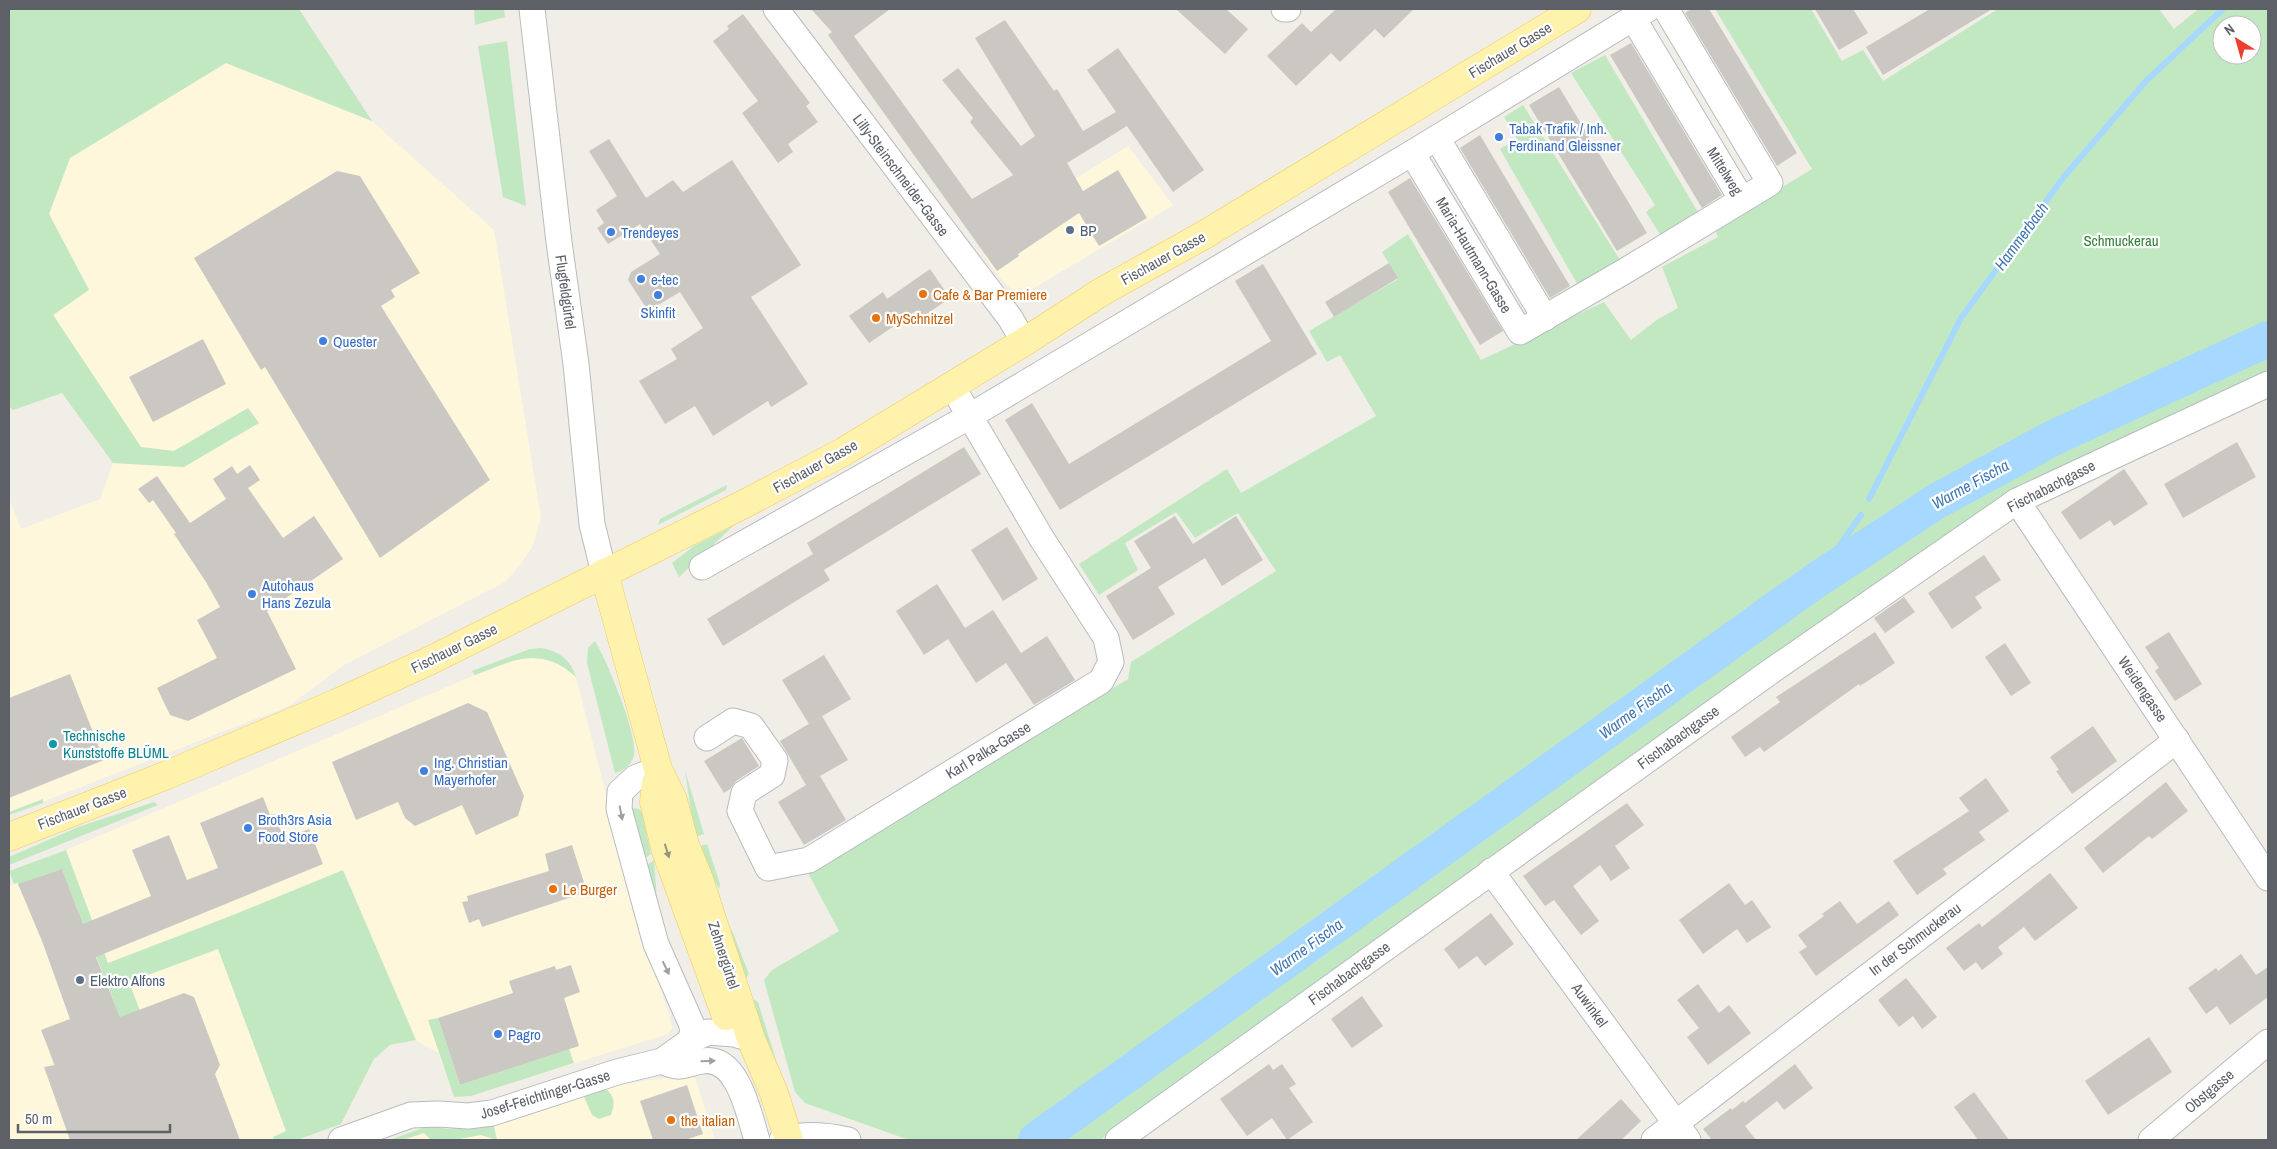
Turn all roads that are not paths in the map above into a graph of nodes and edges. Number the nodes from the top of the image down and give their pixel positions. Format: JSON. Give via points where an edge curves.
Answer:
{"nodes":[{"id":1,"x":532,"y":9,"type":"edge"},
{"id":2,"x":776,"y":9,"type":"edge"},
{"id":3,"x":1284,"y":9,"type":"edge"},
{"id":4,"x":1288,"y":9,"type":"edge"},
{"id":5,"x":1666,"y":9,"type":"edge"},
{"id":6,"x":1574,"y":10,"type":"edge"},
{"id":7,"x":1640,"y":13,"type":"edge"},
{"id":8,"x":1437,"y":138,"type":"junction"},
{"id":9,"x":1412,"y":153,"type":"junction"},
{"id":10,"x":1742,"y":200,"type":"junction"},
{"id":11,"x":1545,"y":318,"type":"junction"},
{"id":12,"x":1024,"y":342,"type":"junction"},
{"id":13,"x":2268,"y":384,"type":"edge"},
{"id":14,"x":952,"y":386,"type":"junction"},
{"id":15,"x":970,"y":416,"type":"junction"},
{"id":16,"x":2017,"y":501,"type":"junction"},
{"id":17,"x":702,"y":566,"type":"dead end"},
{"id":18,"x":604,"y":573,"type":"junction"},
{"id":19,"x":707,"y":738,"type":"dead end"},
{"id":20,"x":2177,"y":740,"type":"junction"},
{"id":21,"x":658,"y":770,"type":"junction"},
{"id":22,"x":9,"y":837,"type":"edge"},
{"id":23,"x":1491,"y":871,"type":"junction"},
{"id":24,"x":2268,"y":878,"type":"edge"},
{"id":25,"x":721,"y":1036,"type":"junction"},
{"id":26,"x":2268,"y":1042,"type":"edge"},
{"id":27,"x":662,"y":1061,"type":"junction"},
{"id":28,"x":1682,"y":1131,"type":"edge"},
{"id":29,"x":341,"y":1140,"type":"edge"},
{"id":30,"x":757,"y":1140,"type":"edge"},
{"id":31,"x":782,"y":1140,"type":"edge"},
{"id":32,"x":848,"y":1140,"type":"edge"},
{"id":33,"x":1118,"y":1140,"type":"edge"},
{"id":34,"x":1654,"y":1140,"type":"edge"},
{"id":35,"x":2151,"y":1140,"type":"edge"}],
"edges":[{"from":1,"to":18,"type":"street","name":"Flugfeldgürtel","via":[[576,364],[592,524]]},
{"from":2,"to":12,"type":"street","name":"Lilly-Steinschneider-Gasse","via":[[1010,318]]},
{"from":3,"to":4,"type":"street"},
{"from":5,"to":10,"type":"street","name":"Mittelweg","via":[[1770,183]]},
{"from":6,"to":12,"type":"main road","name":"Fischauer Gasse","via":[[1204,235],[1103,291]]},
{"from":7,"to":8,"type":"street"},
{"from":7,"to":10,"type":"street","name":"Mittelweg"},
{"from":8,"to":9,"type":"street"},
{"from":8,"to":11,"type":"street","name":"Maria-Hautmann-Gasse"},
{"from":9,"to":11,"type":"street","name":"Maria-Hautmann-Gasse","via":[[1520,332]]},
{"from":9,"to":15,"type":"street"},
{"from":10,"to":11,"type":"street","name":"Maria-Hautmann-Gasse"},
{"from":12,"to":14,"type":"main road","name":"Fischauer Gasse"},
{"from":13,"to":16,"type":"street","name":"Fischabachgasse"},
{"from":14,"to":15,"type":"street","name":"Karl Palka-Gasse"},
{"from":14,"to":18,"type":"main road","name":"Fischauer Gasse","via":[[843,452]]},
{"from":15,"to":17,"type":"street"},
{"from":15,"to":19,"type":"street","name":"Karl Palka-Gasse","via":[[1042,539],[1106,638],[1111,662],[1101,681],[808,860],[768,868],[740,811],[744,793],[772,775],[775,760],[751,726],[733,721]]},
{"from":16,"to":20,"type":"street","name":"Weidengasse"},
{"from":16,"to":23,"type":"street","name":"Fischabachgasse"},
{"from":18,"to":21,"type":"main road","name":"Zehnergürtel"},
{"from":18,"to":22,"type":"main road","name":"Fischauer Gasse","via":[[429,661],[306,717]]},
{"from":20,"to":24,"type":"street","name":"Weidengasse"},
{"from":20,"to":28,"type":"street","name":"In der Schmuckerau"},
{"from":21,"to":25,"type":"main road","name":"Zehnergürtel","via":[[673,800],[685,846],[699,879]]},
{"from":21,"to":25,"type":"main road","name":"Zehnergürtel","one_way":true,"via":[[654,802],[666,851],[721,1005]]},
{"from":21,"to":25,"type":"street","name":"Zehnergürtel","one_way":true,"via":[[635,778],[620,792],[619,809],[656,944],[693,1031]]},
{"from":23,"to":28,"type":"street","name":"Auwinkel"},
{"from":23,"to":33,"type":"street","name":"Fischabachgasse"},
{"from":25,"to":27,"type":"street","name":"Josef-Feichtinger-Gasse"},
{"from":25,"to":31,"type":"main road","name":"Zehnergürtel","via":[[774,1093]]},
{"from":26,"to":35,"type":"street","name":"Obstgasse"},
{"from":27,"to":29,"type":"street","name":"Josef-Feichtinger-Gasse","via":[[617,1072],[492,1113],[411,1115]]},
{"from":27,"to":30,"type":"street","name":"Josef-Feichtinger-Gasse","one_way":true,"via":[[676,1068],[704,1060],[724,1064],[745,1100]]},
{"from":28,"to":34,"type":"street","name":"In der Schmuckerau"},
{"from":31,"to":32,"type":"street","via":[[826,1135]]}]}
